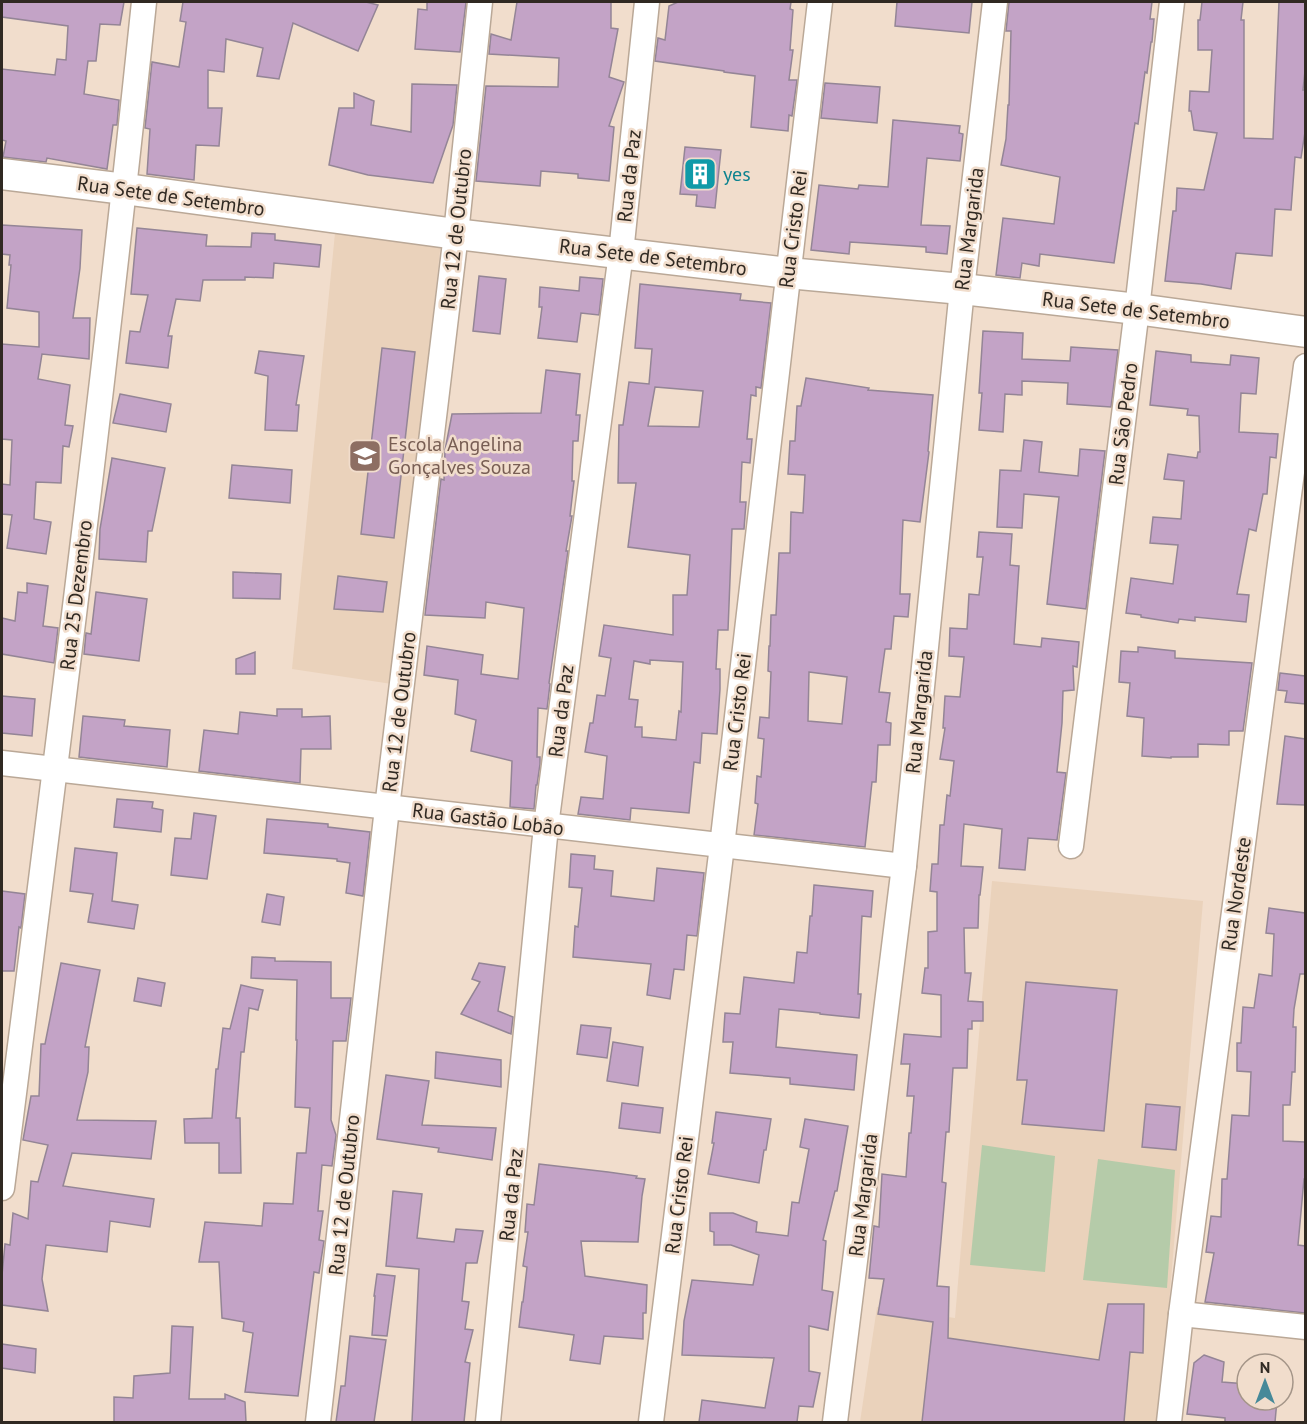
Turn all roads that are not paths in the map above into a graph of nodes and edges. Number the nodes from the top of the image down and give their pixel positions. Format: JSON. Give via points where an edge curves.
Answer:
{"nodes":[{"id":1,"x":144,"y":2,"type":"edge"},
{"id":2,"x":480,"y":2,"type":"edge"},
{"id":3,"x":647,"y":2,"type":"edge"},
{"id":4,"x":820,"y":2,"type":"edge"},
{"id":5,"x":995,"y":2,"type":"edge"},
{"id":6,"x":1172,"y":2,"type":"edge"},
{"id":7,"x":2,"y":174,"type":"edge"},
{"id":8,"x":125,"y":189,"type":"junction"},
{"id":9,"x":456,"y":234,"type":"junction"},
{"id":10,"x":621,"y":253,"type":"junction"},
{"id":11,"x":788,"y":273,"type":"junction"},
{"id":12,"x":962,"y":289,"type":"junction"},
{"id":13,"x":1137,"y":309,"type":"junction"},
{"id":14,"x":1305,"y":332,"type":"edge"},
{"id":15,"x":1305,"y":366,"type":"edge"},
{"id":16,"x":2,"y":763,"type":"edge"},
{"id":17,"x":55,"y":770,"type":"junction"},
{"id":18,"x":387,"y":807,"type":"junction"},
{"id":19,"x":546,"y":826,"type":"junction"},
{"id":20,"x":722,"y":846,"type":"junction"},
{"id":21,"x":1071,"y":846,"type":"dead end"},
{"id":22,"x":904,"y":866,"type":"junction"},
{"id":23,"x":2,"y":1188,"type":"edge"},
{"id":24,"x":1181,"y":1314,"type":"junction"},
{"id":25,"x":1305,"y":1327,"type":"edge"},
{"id":26,"x":318,"y":1422,"type":"edge"},
{"id":27,"x":489,"y":1422,"type":"edge"},
{"id":28,"x":651,"y":1422,"type":"edge"},
{"id":29,"x":835,"y":1422,"type":"edge"},
{"id":30,"x":1169,"y":1422,"type":"edge"}],
"edges":[{"from":1,"to":8,"type":"street","name":"Rua 25 Dezembro"},
{"from":2,"to":9,"type":"street","name":"Rua 12 de Outubro"},
{"from":3,"to":10,"type":"street","name":"Rua da Paz"},
{"from":4,"to":11,"type":"street","name":"Rua Cristo Rei"},
{"from":5,"to":12,"type":"street","name":"Rua Margarida"},
{"from":6,"to":13,"type":"street","name":"Rua São Pedro"},
{"from":7,"to":8,"type":"street","name":"Rua Sete de Setembro"},
{"from":8,"to":9,"type":"street","name":"Rua Sete de Setembro"},
{"from":8,"to":17,"type":"street","name":"Rua 25 Dezembro"},
{"from":9,"to":10,"type":"street","name":"Rua Sete de Setembro"},
{"from":9,"to":18,"type":"street","name":"Rua 12 de Outubro"},
{"from":10,"to":11,"type":"street","name":"Rua Sete de Setembro"},
{"from":10,"to":19,"type":"street","name":"Rua da Paz"},
{"from":11,"to":12,"type":"street","name":"Rua Sete de Setembro"},
{"from":11,"to":20,"type":"street","name":"Rua Cristo Rei"},
{"from":12,"to":13,"type":"street","name":"Rua Sete de Setembro"},
{"from":12,"to":22,"type":"street","name":"Rua Margarida"},
{"from":13,"to":14,"type":"street","name":"Rua Sete de Setembro"},
{"from":13,"to":21,"type":"street","name":"Rua São Pedro"},
{"from":15,"to":24,"type":"street","name":"Rua Nordeste"},
{"from":16,"to":17,"type":"street","name":"Rua Gastão Lobão"},
{"from":17,"to":18,"type":"street","name":"Rua Gastão Lobão"},
{"from":17,"to":23,"type":"street","name":"Rua 25 Dezembro"},
{"from":18,"to":19,"type":"street","name":"Rua Gastão Lobão"},
{"from":18,"to":26,"type":"street","name":"Rua 12 de Outubro"},
{"from":19,"to":20,"type":"street","name":"Rua Gastão Lobão"},
{"from":19,"to":27,"type":"street","name":"Rua da Paz"},
{"from":20,"to":22,"type":"street","name":"Rua Gastão Lobão"},
{"from":20,"to":28,"type":"street","name":"Rua Cristo Rei"},
{"from":22,"to":29,"type":"street","name":"Rua Margarida"},
{"from":24,"to":25,"type":"street"},
{"from":24,"to":30,"type":"street","name":"Rua Nordeste"}]}
